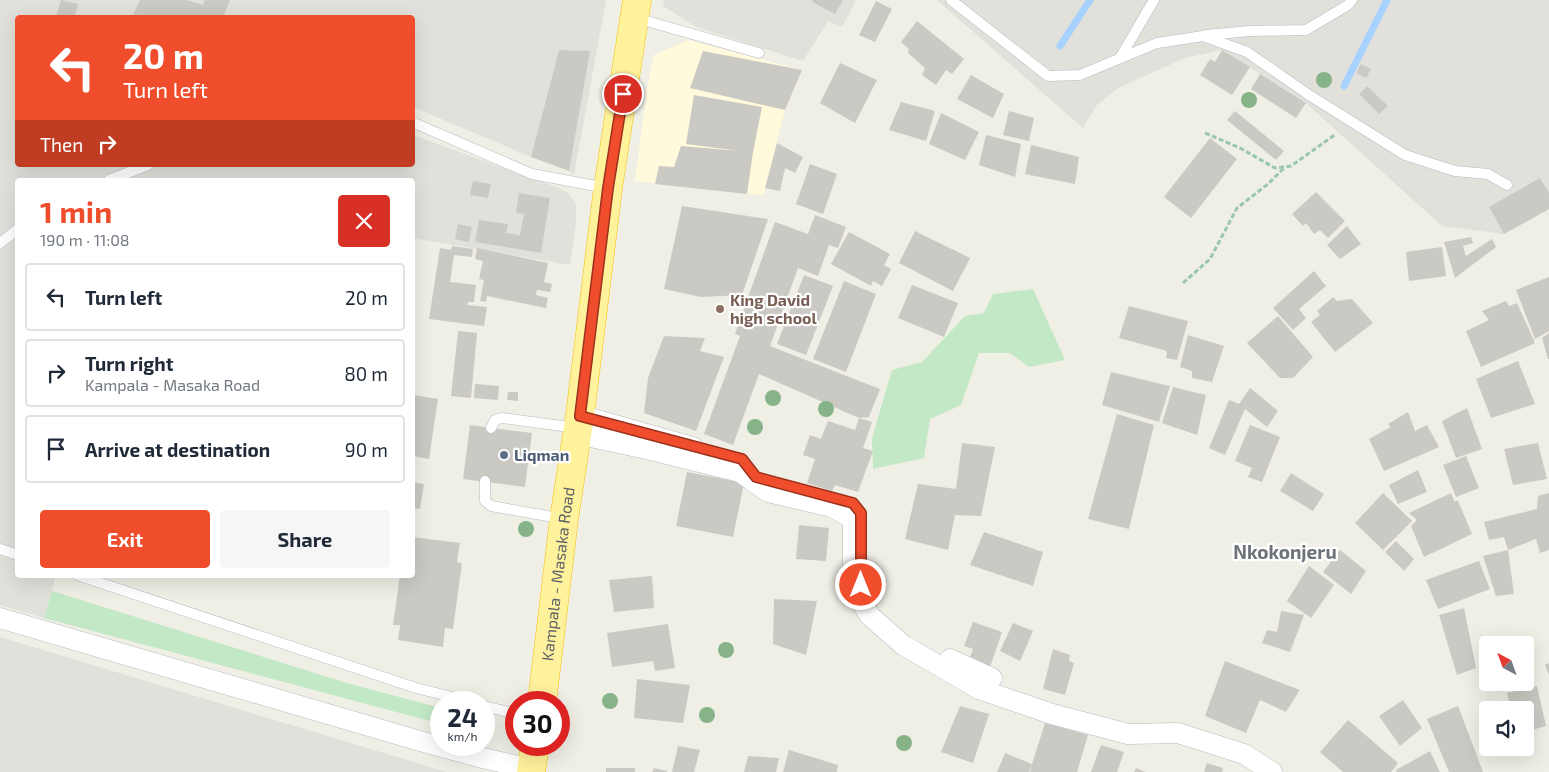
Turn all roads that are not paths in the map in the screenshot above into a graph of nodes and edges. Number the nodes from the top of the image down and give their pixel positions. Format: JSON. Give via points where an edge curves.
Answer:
{"nodes":[{"id":1,"x":951,"y":0,"type":"edge"},
{"id":2,"x":1154,"y":0,"type":"edge"},
{"id":3,"x":1352,"y":0,"type":"edge"},
{"id":4,"x":636,"y":9,"type":"edge"},
{"id":5,"x":1203,"y":36,"type":"junction"},
{"id":6,"x":760,"y":53,"type":"dead end"},
{"id":7,"x":1120,"y":58,"type":"junction"},
{"id":8,"x":415,"y":123,"type":"edge"},
{"id":9,"x":143,"y":167,"type":"edge"},
{"id":10,"x":114,"y":178,"type":"edge"},
{"id":11,"x":1507,"y":184,"type":"dead end"},
{"id":12,"x":608,"y":188,"type":"junction"},
{"id":13,"x":15,"y":232,"type":"edge"},
{"id":14,"x":0,"y":243,"type":"edge"},
{"id":15,"x":578,"y":426,"type":"junction"},
{"id":16,"x":491,"y":428,"type":"dead end"},
{"id":17,"x":485,"y":481,"type":"dead end"},
{"id":18,"x":564,"y":519,"type":"junction"},
{"id":19,"x":0,"y":549,"type":"edge"},
{"id":20,"x":15,"y":554,"type":"edge"},
{"id":21,"x":86,"y":578,"type":"edge"},
{"id":22,"x":0,"y":618,"type":"edge"},
{"id":23,"x":992,"y":678,"type":"dead end"},
{"id":24,"x":543,"y":691,"type":"edge"},
{"id":25,"x":430,"y":692,"type":"edge"},
{"id":26,"x":532,"y":762,"type":"edge"},
{"id":27,"x":1272,"y":772,"type":"edge"}],
"edges":[{"from":1,"to":7,"type":"lane","via":[[1048,76],[1080,75]]},
{"from":2,"to":7,"type":"lane"},
{"from":3,"to":5,"type":"lane","via":[[1306,30]]},
{"from":4,"to":6,"type":"lane"},
{"from":4,"to":12,"type":"highway","name":"Kampala - Masaka Road"},
{"from":5,"to":7,"type":"lane","via":[[1157,43]]},
{"from":5,"to":11,"type":"lane","via":[[1247,52],[1405,155],[1455,171],[1488,174]]},
{"from":8,"to":12,"type":"lane","via":[[532,174]]},
{"from":9,"to":10,"type":"lane"},
{"from":12,"to":15,"type":"highway","name":"Kampala - Masaka Road"},
{"from":13,"to":14,"type":"lane"},
{"from":15,"to":16,"type":"lane","via":[[502,418],[495,420]]},
{"from":15,"to":18,"type":"highway","name":"Kampala - Masaka Road"},
{"from":15,"to":23,"type":"street","via":[[742,459],[756,477],[853,503],[861,513],[861,585],[916,644]]},
{"from":15,"to":27,"type":"street","via":[[651,450],[740,472],[768,492],[832,507],[853,519],[853,588],[870,616],[903,645],[979,689],[1052,714],[1128,734],[1178,733],[1244,754]]},
{"from":17,"to":18,"type":"lane","via":[[485,501],[491,506]]},
{"from":18,"to":24,"type":"highway","name":"Kampala - Masaka Road"},
{"from":19,"to":20,"type":"lane"},
{"from":21,"to":25,"type":"lane"},
{"from":22,"to":26,"type":"street","via":[[420,741],[483,758]]}]}
